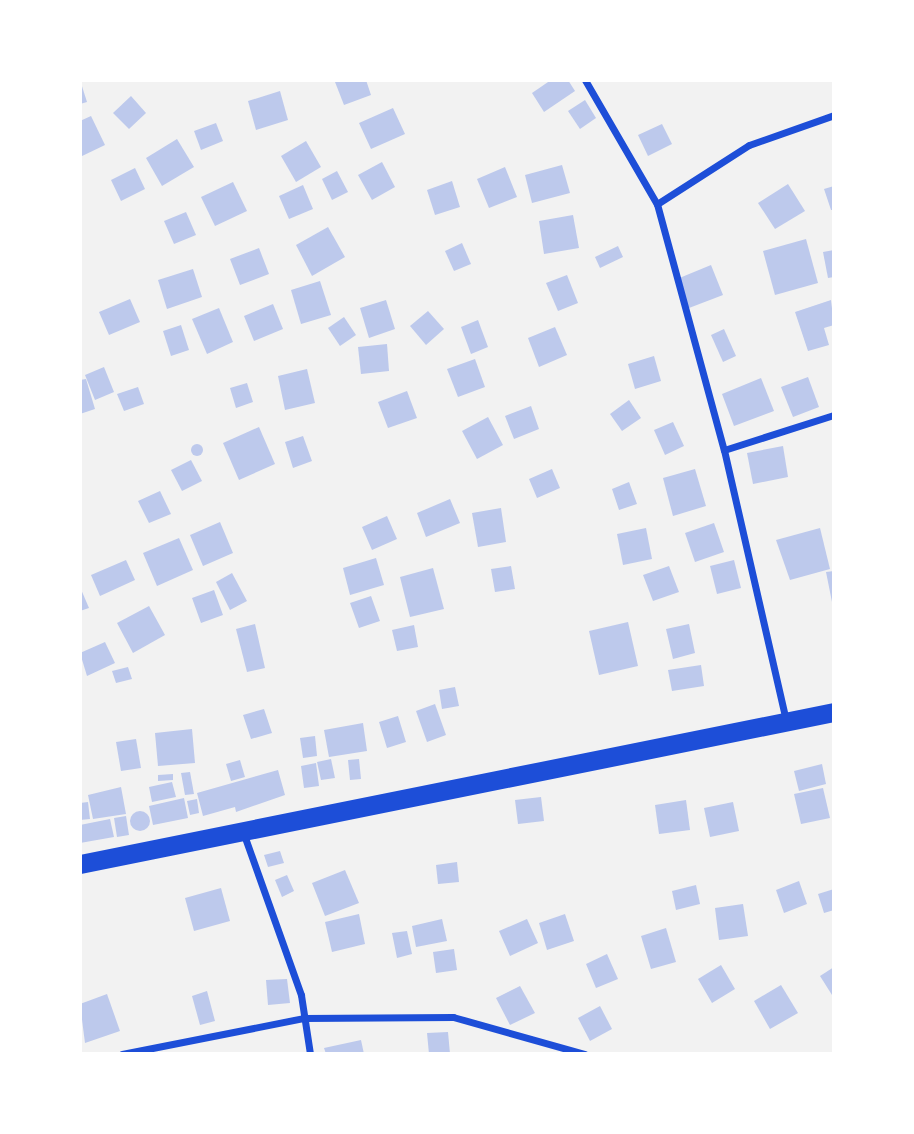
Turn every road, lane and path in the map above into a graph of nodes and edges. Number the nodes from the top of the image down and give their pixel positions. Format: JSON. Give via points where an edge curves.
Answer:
{"nodes":[{"id":1,"x":585,"y":80,"type":"edge"},
{"id":2,"x":834,"y":115,"type":"edge"},
{"id":3,"x":657,"y":204,"type":"junction"},
{"id":4,"x":834,"y":415,"type":"edge"},
{"id":5,"x":724,"y":450,"type":"junction"},
{"id":6,"x":834,"y":712,"type":"edge"},
{"id":7,"x":787,"y":721,"type":"junction"},
{"id":8,"x":243,"y":832,"type":"junction"},
{"id":9,"x":80,"y":864,"type":"edge"},
{"id":10,"x":304,"y":1018,"type":"junction"},
{"id":11,"x":122,"y":1054,"type":"edge"},
{"id":12,"x":310,"y":1054,"type":"edge"},
{"id":13,"x":586,"y":1054,"type":"edge"}],
"edges":[{"from":1,"to":3,"type":"street"},
{"from":2,"to":3,"type":"street","via":[[749,145]]},
{"from":3,"to":5,"type":"street"},
{"from":4,"to":5,"type":"street"},
{"from":5,"to":7,"type":"street"},
{"from":6,"to":7,"type":"highway"},
{"from":7,"to":8,"type":"highway"},
{"from":8,"to":9,"type":"highway"},
{"from":8,"to":10,"type":"street","via":[[301,995]]},
{"from":10,"to":11,"type":"street"},
{"from":10,"to":12,"type":"street"},
{"from":10,"to":13,"type":"street","via":[[453,1017]]}]}
